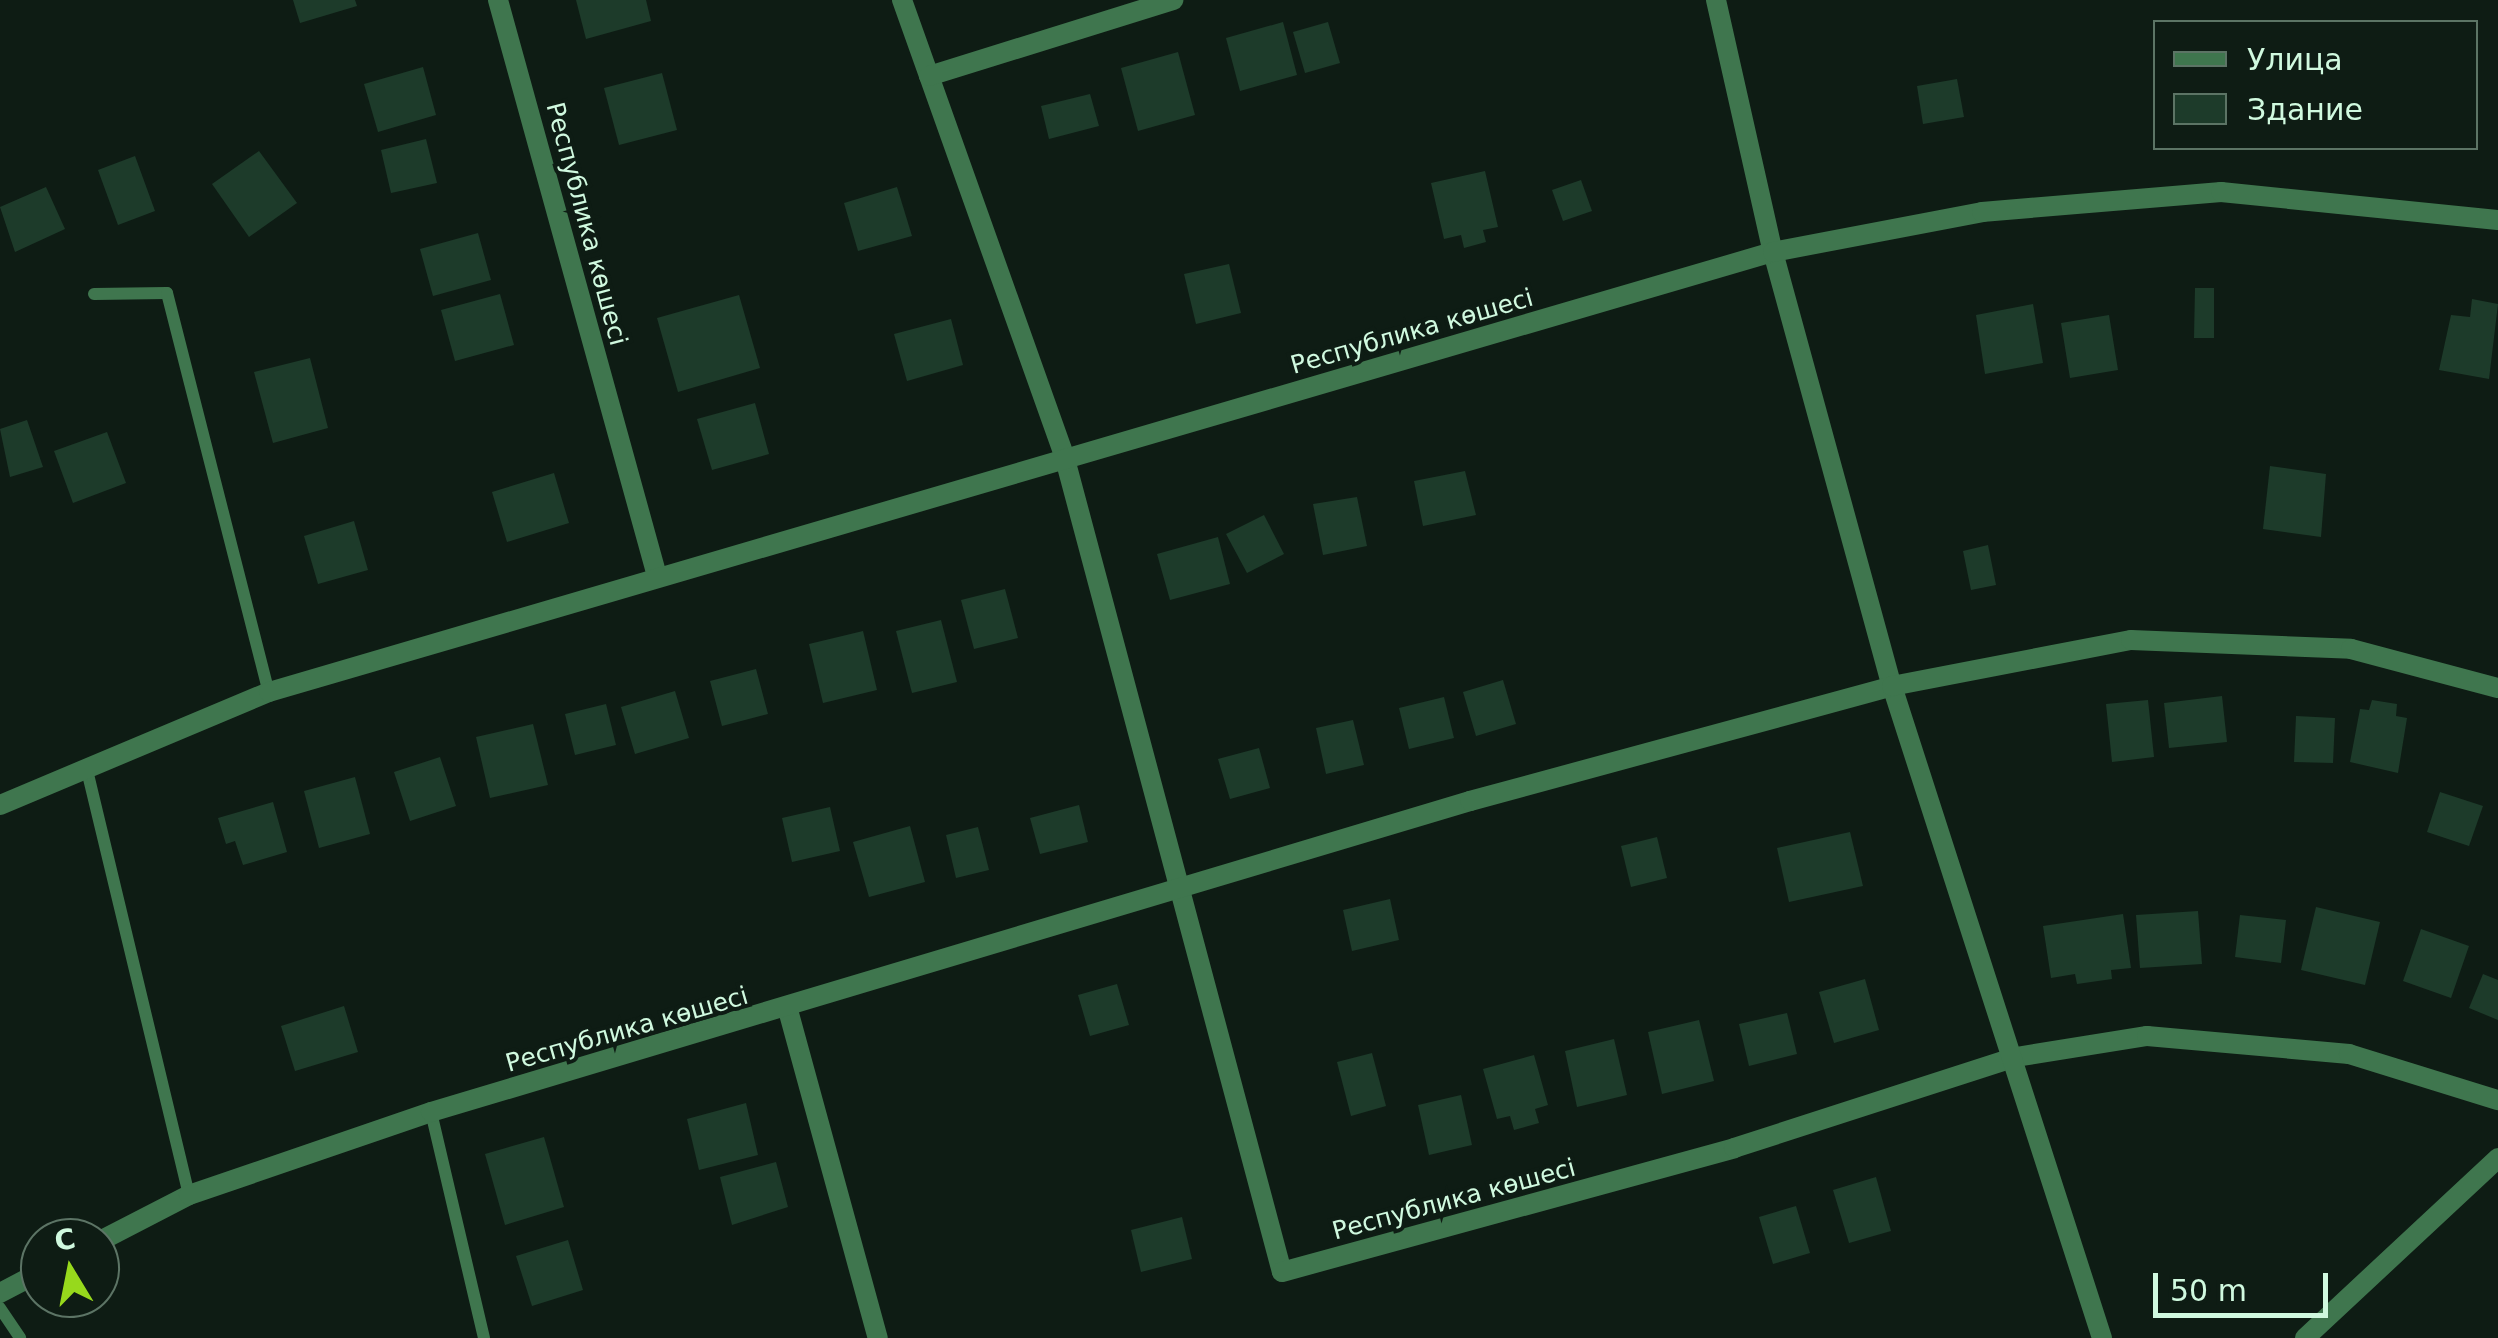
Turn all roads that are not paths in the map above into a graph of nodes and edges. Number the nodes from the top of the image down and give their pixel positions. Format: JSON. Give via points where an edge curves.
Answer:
{"nodes":[{"id":1,"x":498,"y":0,"type":"edge"},
{"id":2,"x":902,"y":0,"type":"edge"},
{"id":3,"x":1173,"y":0,"type":"edge"},
{"id":4,"x":1716,"y":0,"type":"edge"},
{"id":5,"x":929,"y":76,"type":"junction"},
{"id":6,"x":2498,"y":219,"type":"edge"},
{"id":7,"x":1773,"y":252,"type":"junction"},
{"id":8,"x":94,"y":294,"type":"dead end"},
{"id":9,"x":1064,"y":459,"type":"junction"},
{"id":10,"x":657,"y":576,"type":"junction"},
{"id":11,"x":1892,"y":686,"type":"junction"},
{"id":12,"x":2498,"y":688,"type":"edge"},
{"id":13,"x":269,"y":692,"type":"junction"},
{"id":14,"x":86,"y":766,"type":"junction"},
{"id":15,"x":0,"y":804,"type":"edge"},
{"id":16,"x":1177,"y":891,"type":"junction"},
{"id":17,"x":788,"y":1010,"type":"junction"},
{"id":18,"x":2016,"y":1057,"type":"junction"},
{"id":19,"x":2498,"y":1100,"type":"edge"},
{"id":20,"x":432,"y":1112,"type":"junction"},
{"id":21,"x":2498,"y":1158,"type":"edge"},
{"id":22,"x":189,"y":1194,"type":"junction"},
{"id":23,"x":120,"y":1230,"type":"edge"},
{"id":24,"x":0,"y":1308,"type":"edge"},
{"id":25,"x":20,"y":1338,"type":"edge"},
{"id":26,"x":484,"y":1338,"type":"edge"},
{"id":27,"x":878,"y":1338,"type":"edge"},
{"id":28,"x":2102,"y":1338,"type":"edge"},
{"id":29,"x":2305,"y":1338,"type":"edge"}],
"edges":[{"from":1,"to":10,"type":"street","name":"Республика көшесі"},
{"from":2,"to":5,"type":"street","name":"Республика көшесі"},
{"from":3,"to":5,"type":"street"},
{"from":4,"to":7,"type":"street"},
{"from":5,"to":9,"type":"street","name":"Республика көшесі"},
{"from":6,"to":7,"type":"street","name":"Республика көшесі","via":[[2220,192],[1982,212]]},
{"from":7,"to":9,"type":"street","name":"Республика көшесі"},
{"from":7,"to":11,"type":"street"},
{"from":8,"to":13,"type":"lane","via":[[167,293]]},
{"from":9,"to":10,"type":"street","name":"Республика көшесі"},
{"from":9,"to":16,"type":"street","name":"Республика көшесі"},
{"from":10,"to":13,"type":"street","name":"Республика көшесі"},
{"from":11,"to":12,"type":"street","name":"Республика көшесі","via":[[2131,640],[2351,649]]},
{"from":11,"to":16,"type":"street","name":"Республика көшесі","via":[[1470,801]]},
{"from":11,"to":18,"type":"street"},
{"from":13,"to":14,"type":"street","name":"Республика көшесі"},
{"from":14,"to":15,"type":"street","name":"Республика көшесі"},
{"from":14,"to":22,"type":"lane"},
{"from":16,"to":17,"type":"street","name":"Республика көшесі"},
{"from":16,"to":18,"type":"street","name":"Республика көшесі","via":[[1282,1272],[1734,1148]]},
{"from":17,"to":20,"type":"street","name":"Республика көшесі"},
{"from":17,"to":27,"type":"street"},
{"from":18,"to":19,"type":"street","name":"Республика көшесі","via":[[2146,1036],[2275,1047],[2348,1054]]},
{"from":18,"to":28,"type":"street"},
{"from":20,"to":22,"type":"street","name":"Республика көшесі"},
{"from":20,"to":26,"type":"lane"},
{"from":21,"to":29,"type":"street"},
{"from":22,"to":23,"type":"street","name":"Республика көшесі"},
{"from":24,"to":25,"type":"lane"}]}
